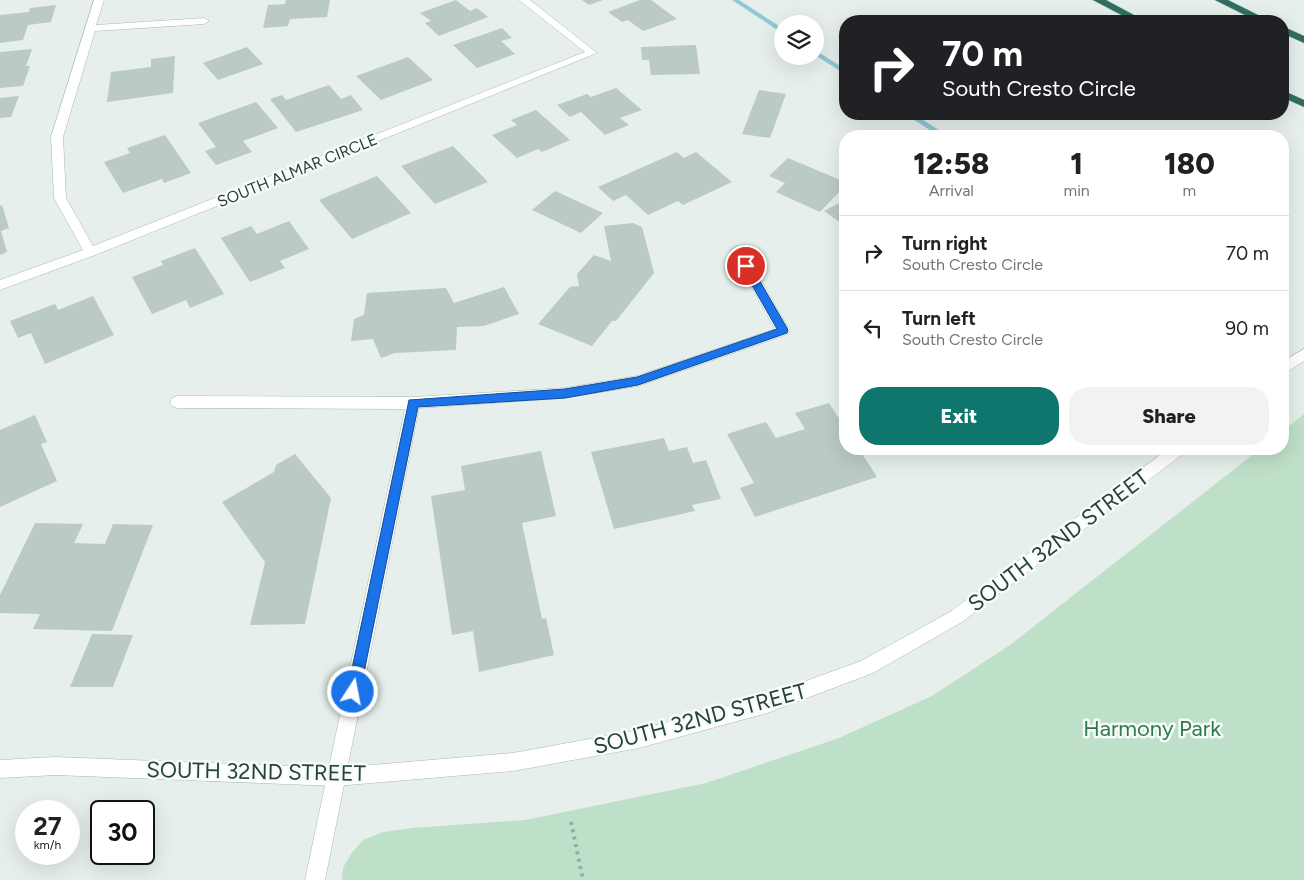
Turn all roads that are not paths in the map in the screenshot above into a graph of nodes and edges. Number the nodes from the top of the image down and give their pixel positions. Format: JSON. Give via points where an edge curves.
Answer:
{"nodes":[{"id":1,"x":99,"y":0,"type":"edge"},
{"id":2,"x":524,"y":0,"type":"edge"},
{"id":3,"x":1098,"y":0,"type":"edge"},
{"id":4,"x":1220,"y":0,"type":"edge"},
{"id":5,"x":1226,"y":0,"type":"edge"},
{"id":6,"x":1128,"y":15,"type":"edge"},
{"id":7,"x":1253,"y":15,"type":"edge"},
{"id":8,"x":1255,"y":15,"type":"edge"},
{"id":9,"x":204,"y":20,"type":"dead end"},
{"id":10,"x":92,"y":28,"type":"junction"},
{"id":11,"x":1289,"y":33,"type":"edge"},
{"id":12,"x":1304,"y":40,"type":"edge"},
{"id":13,"x":1289,"y":96,"type":"edge"},
{"id":14,"x":1304,"y":104,"type":"edge"},
{"id":15,"x":737,"y":250,"type":"dead end"},
{"id":16,"x":90,"y":252,"type":"junction"},
{"id":17,"x":0,"y":285,"type":"edge"},
{"id":18,"x":1304,"y":354,"type":"edge"},
{"id":19,"x":1289,"y":365,"type":"edge"},
{"id":20,"x":177,"y":402,"type":"dead end"},
{"id":21,"x":413,"y":403,"type":"junction"},
{"id":22,"x":1170,"y":455,"type":"edge"},
{"id":23,"x":0,"y":769,"type":"edge"},
{"id":24,"x":336,"y":776,"type":"junction"},
{"id":25,"x":315,"y":880,"type":"edge"}],
"edges":[{"from":1,"to":10,"type":"street"},
{"from":2,"to":16,"type":"street","name":"SOUTH ALMAR CIRCLE","via":[[592,53]]},
{"from":3,"to":6,"type":"highway"},
{"from":4,"to":7,"type":"highway"},
{"from":5,"to":8,"type":"highway"},
{"from":9,"to":10,"type":"street"},
{"from":10,"to":16,"type":"street","via":[[57,137],[60,198]]},
{"from":11,"to":12,"type":"highway"},
{"from":13,"to":14,"type":"highway"},
{"from":15,"to":21,"type":"street","via":[[783,331],[638,381],[565,394]]},
{"from":16,"to":17,"type":"street","name":"SOUTH ALMAR CIRCLE"},
{"from":18,"to":19,"type":"street"},
{"from":20,"to":21,"type":"street"},
{"from":21,"to":24,"type":"street"},
{"from":22,"to":24,"type":"street","name":"SOUTH 32ND STREET","via":[[956,617],[867,667],[767,704],[639,740],[513,762]]},
{"from":23,"to":24,"type":"street","name":"SOUTH 32ND STREET","via":[[56,766]]},
{"from":24,"to":25,"type":"street"}]}
